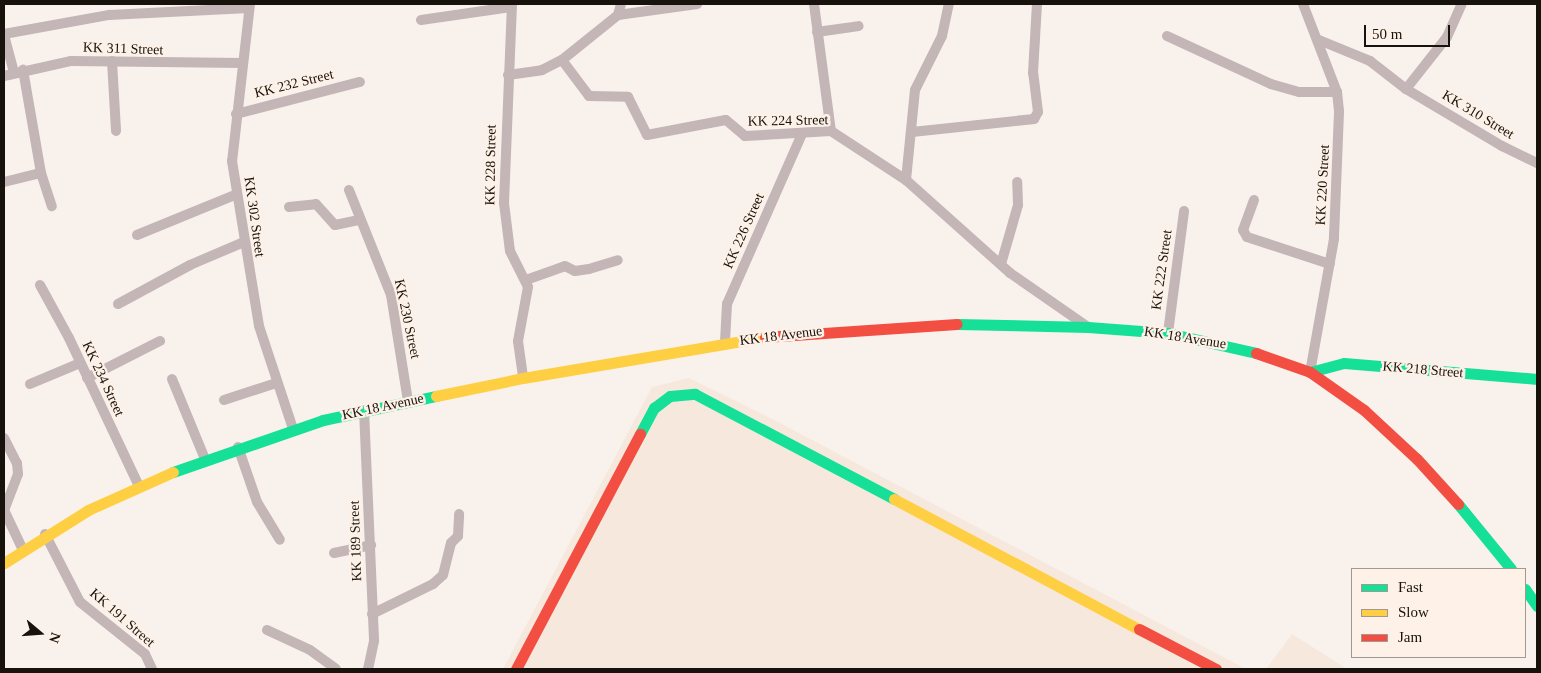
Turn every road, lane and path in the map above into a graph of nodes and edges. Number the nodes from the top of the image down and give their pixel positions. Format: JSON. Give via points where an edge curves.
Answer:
{"nodes":[{"id":1,"x":621,"y":4,"type":"edge"},
{"id":2,"x":697,"y":4,"type":"edge"},
{"id":3,"x":814,"y":4,"type":"edge"},
{"id":4,"x":949,"y":4,"type":"edge"},
{"id":5,"x":1037,"y":4,"type":"edge"},
{"id":6,"x":1303,"y":4,"type":"edge"},
{"id":7,"x":1462,"y":4,"type":"edge"},
{"id":8,"x":512,"y":5,"type":"edge"},
{"id":9,"x":249,"y":6,"type":"edge"},
{"id":10,"x":618,"y":15,"type":"junction"},
{"id":11,"x":421,"y":20,"type":"dead end"},
{"id":12,"x":859,"y":26,"type":"dead end"},
{"id":13,"x":817,"y":32,"type":"junction"},
{"id":14,"x":4,"y":34,"type":"edge"},
{"id":15,"x":1167,"y":36,"type":"dead end"},
{"id":16,"x":1318,"y":40,"type":"junction"},
{"id":17,"x":562,"y":60,"type":"junction"},
{"id":18,"x":112,"y":61,"type":"junction"},
{"id":19,"x":243,"y":63,"type":"junction"},
{"id":20,"x":19,"y":71,"type":"junction"},
{"id":21,"x":508,"y":75,"type":"junction"},
{"id":22,"x":4,"y":76,"type":"edge"},
{"id":23,"x":360,"y":82,"type":"dead end"},
{"id":24,"x":1406,"y":89,"type":"junction"},
{"id":25,"x":1337,"y":92,"type":"junction"},
{"id":26,"x":236,"y":114,"type":"junction"},
{"id":27,"x":116,"y":131,"type":"dead end"},
{"id":28,"x":831,"y":131,"type":"junction"},
{"id":29,"x":912,"y":132,"type":"junction"},
{"id":30,"x":802,"y":134,"type":"junction"},
{"id":31,"x":1537,"y":164,"type":"edge"},
{"id":32,"x":41,"y":173,"type":"junction"},
{"id":33,"x":906,"y":180,"type":"junction"},
{"id":34,"x":4,"y":182,"type":"edge"},
{"id":35,"x":1017,"y":182,"type":"dead end"},
{"id":36,"x":349,"y":190,"type":"dead end"},
{"id":37,"x":237,"y":194,"type":"junction"},
{"id":38,"x":1254,"y":200,"type":"dead end"},
{"id":39,"x":52,"y":206,"type":"dead end"},
{"id":40,"x":289,"y":207,"type":"dead end"},
{"id":41,"x":1184,"y":211,"type":"dead end"},
{"id":42,"x":359,"y":220,"type":"junction"},
{"id":43,"x":137,"y":235,"type":"dead end"},
{"id":44,"x":244,"y":242,"type":"junction"},
{"id":45,"x":618,"y":260,"type":"dead end"},
{"id":46,"x":1001,"y":264,"type":"junction"},
{"id":47,"x":1330,"y":264,"type":"junction"},
{"id":48,"x":526,"y":280,"type":"junction"},
{"id":49,"x":40,"y":285,"type":"dead end"},
{"id":50,"x":118,"y":304,"type":"dead end"},
{"id":51,"x":1088,"y":327,"type":"junction"},
{"id":52,"x":1168,"y":334,"type":"junction"},
{"id":53,"x":160,"y":341,"type":"dead end"},
{"id":54,"x":725,"y":342,"type":"junction"},
{"id":55,"x":80,"y":363,"type":"junction"},
{"id":56,"x":1310,"y":372,"type":"junction"},
{"id":57,"x":87,"y":378,"type":"junction"},
{"id":58,"x":523,"y":378,"type":"junction"},
{"id":59,"x":172,"y":379,"type":"dead end"},
{"id":60,"x":1537,"y":379,"type":"edge"},
{"id":61,"x":276,"y":383,"type":"junction"},
{"id":62,"x":30,"y":384,"type":"dead end"},
{"id":63,"x":224,"y":400,"type":"dead end"},
{"id":64,"x":408,"y":401,"type":"junction"},
{"id":65,"x":364,"y":410,"type":"junction"},
{"id":66,"x":293,"y":429,"type":"junction"},
{"id":67,"x":4,"y":438,"type":"edge"},
{"id":68,"x":238,"y":447,"type":"junction"},
{"id":69,"x":205,"y":459,"type":"junction"},
{"id":70,"x":139,"y":486,"type":"junction"},
{"id":71,"x":459,"y":514,"type":"dead end"},
{"id":72,"x":45,"y":534,"type":"junction"},
{"id":73,"x":280,"y":540,"type":"dead end"},
{"id":74,"x":372,"y":545,"type":"junction"},
{"id":75,"x":23,"y":550,"type":"junction"},
{"id":76,"x":334,"y":553,"type":"dead end"},
{"id":77,"x":4,"y":563,"type":"edge"},
{"id":78,"x":1509,"y":568,"type":"edge"},
{"id":79,"x":1526,"y":590,"type":"edge"},
{"id":80,"x":1537,"y":606,"type":"edge"},
{"id":81,"x":372,"y":614,"type":"junction"},
{"id":82,"x":267,"y":630,"type":"dead end"},
{"id":83,"x":148,"y":667,"type":"edge"},
{"id":84,"x":336,"y":669,"type":"edge"},
{"id":85,"x":368,"y":669,"type":"edge"},
{"id":86,"x":516,"y":669,"type":"edge"},
{"id":87,"x":1216,"y":669,"type":"edge"}],
"edges":[{"from":1,"to":10,"type":"street"},
{"from":2,"to":10,"type":"street"},
{"from":3,"to":13,"type":"street"},
{"from":4,"to":29,"type":"street","via":[[942,36],[915,90]]},
{"from":5,"to":29,"type":"street","via":[[1033,73],[1038,112],[1034,119]]},
{"from":6,"to":16,"type":"street","name":"KK 220 Street"},
{"from":7,"to":24,"type":"street","via":[[1447,37]]},
{"from":8,"to":11,"type":"street"},
{"from":8,"to":21,"type":"street","name":"KK 228 Street"},
{"from":9,"to":14,"type":"street","via":[[109,16]]},
{"from":9,"to":19,"type":"street","name":"KK 302 Street"},
{"from":10,"to":17,"type":"street"},
{"from":12,"to":13,"type":"street"},
{"from":13,"to":28,"type":"street"},
{"from":14,"to":20,"type":"street"},
{"from":15,"to":25,"type":"street","via":[[1271,84],[1299,92]]},
{"from":16,"to":24,"type":"street","name":"KK 310 Street","via":[[1370,61]]},
{"from":16,"to":25,"type":"street","name":"KK 220 Street"},
{"from":17,"to":21,"type":"street","via":[[542,70]]},
{"from":17,"to":30,"type":"street","name":"KK 224 Street","via":[[590,96],[628,97],[648,135],[726,120],[745,136]]},
{"from":18,"to":19,"type":"street","name":"KK 311 Street","via":[[185,65]]},
{"from":18,"to":20,"type":"street","name":"KK 311 Street","via":[[71,61]]},
{"from":18,"to":27,"type":"street"},
{"from":19,"to":26,"type":"street","name":"KK 302 Street"},
{"from":20,"to":22,"type":"street","name":"KK 311 Street"},
{"from":20,"to":32,"type":"street"},
{"from":21,"to":48,"type":"street","name":"KK 228 Street","via":[[505,225],[513,260]]},
{"from":23,"to":26,"type":"street","name":"KK 232 Street"},
{"from":24,"to":31,"type":"street","name":"KK 310 Street"},
{"from":25,"to":47,"type":"street","name":"KK 220 Street","via":[[1339,155]]},
{"from":26,"to":37,"type":"street","name":"KK 302 Street","via":[[232,161]]},
{"from":28,"to":30,"type":"street","name":"KK 224 Street"},
{"from":28,"to":33,"type":"street","name":"KK 224 Street"},
{"from":29,"to":33,"type":"street"},
{"from":30,"to":54,"type":"street","name":"KK 226 Street","via":[[727,304]]},
{"from":32,"to":34,"type":"street"},
{"from":32,"to":39,"type":"street"},
{"from":33,"to":46,"type":"street","name":"KK 224 Street"},
{"from":35,"to":46,"type":"street","via":[[1018,204]]},
{"from":36,"to":42,"type":"street","name":"KK 230 Street"},
{"from":37,"to":43,"type":"street"},
{"from":37,"to":44,"type":"street","name":"KK 302 Street"},
{"from":38,"to":47,"type":"street","via":[[1243,230],[1247,237]]},
{"from":40,"to":42,"type":"street","via":[[316,204],[335,225]]},
{"from":41,"to":52,"type":"street","name":"KK 222 Street"},
{"from":42,"to":64,"type":"street","name":"KK 230 Street","via":[[391,295]]},
{"from":44,"to":50,"type":"street"},
{"from":44,"to":61,"type":"street","name":"KK 302 Street","via":[[258,326]]},
{"from":45,"to":48,"type":"street","via":[[588,270],[565,266]]},
{"from":46,"to":51,"type":"street","name":"KK 224 Street"},
{"from":47,"to":56,"type":"street","name":"KK 220 Street"},
{"from":48,"to":58,"type":"street","via":[[528,296],[518,341]]},
{"from":49,"to":55,"type":"street","name":"KK 234 Street"},
{"from":51,"to":52,"type":"main road","name":"KK 18 Avenue"},
{"from":51,"to":54,"type":"main road","name":"KK 18 Avenue","via":[[929,324],[809,332]]},
{"from":52,"to":56,"type":"main road","name":"KK 18 Avenue","via":[[1237,347]]},
{"from":53,"to":57,"type":"street"},
{"from":54,"to":58,"type":"main road","name":"KK 18 Avenue"},
{"from":55,"to":57,"type":"street","name":"KK 234 Street"},
{"from":55,"to":62,"type":"street"},
{"from":56,"to":60,"type":"main road","name":"KK 218 Street","via":[[1344,362]]},
{"from":56,"to":78,"type":"main road","name":"KK 18 Avenue","via":[[1364,410],[1417,459],[1487,536]]},
{"from":57,"to":70,"type":"street","name":"KK 234 Street"},
{"from":58,"to":64,"type":"main road","name":"KK 18 Avenue"},
{"from":59,"to":69,"type":"street"},
{"from":61,"to":63,"type":"street"},
{"from":61,"to":66,"type":"street","name":"KK 302 Street"},
{"from":64,"to":65,"type":"main road","name":"KK 18 Avenue"},
{"from":65,"to":66,"type":"main road","name":"KK 18 Avenue"},
{"from":65,"to":74,"type":"street","name":"KK 189 Street"},
{"from":66,"to":68,"type":"main road","name":"KK 18 Avenue"},
{"from":67,"to":75,"type":"street","via":[[17,463],[18,474],[4,510]]},
{"from":68,"to":69,"type":"main road","name":"KK 18 Avenue"},
{"from":68,"to":73,"type":"street","via":[[257,502]]},
{"from":69,"to":70,"type":"main road","name":"KK 18 Avenue"},
{"from":70,"to":72,"type":"main road","name":"KK 18 Avenue"},
{"from":71,"to":81,"type":"street","via":[[458,536],[451,543],[443,575],[433,584]]},
{"from":72,"to":75,"type":"main road","name":"KK 18 Avenue"},
{"from":72,"to":83,"type":"street","name":"KK 191 Street","via":[[80,602],[145,654]]},
{"from":74,"to":76,"type":"street"},
{"from":74,"to":81,"type":"street","name":"KK 189 Street"},
{"from":75,"to":77,"type":"main road","name":"KK 18 Avenue"},
{"from":79,"to":80,"type":"main road"},
{"from":81,"to":85,"type":"street","name":"KK 189 Street","via":[[374,653]]},
{"from":82,"to":84,"type":"street","via":[[310,650]]},
{"from":86,"to":87,"type":"main road","via":[[654,408],[670,396],[695,394]]}]}
